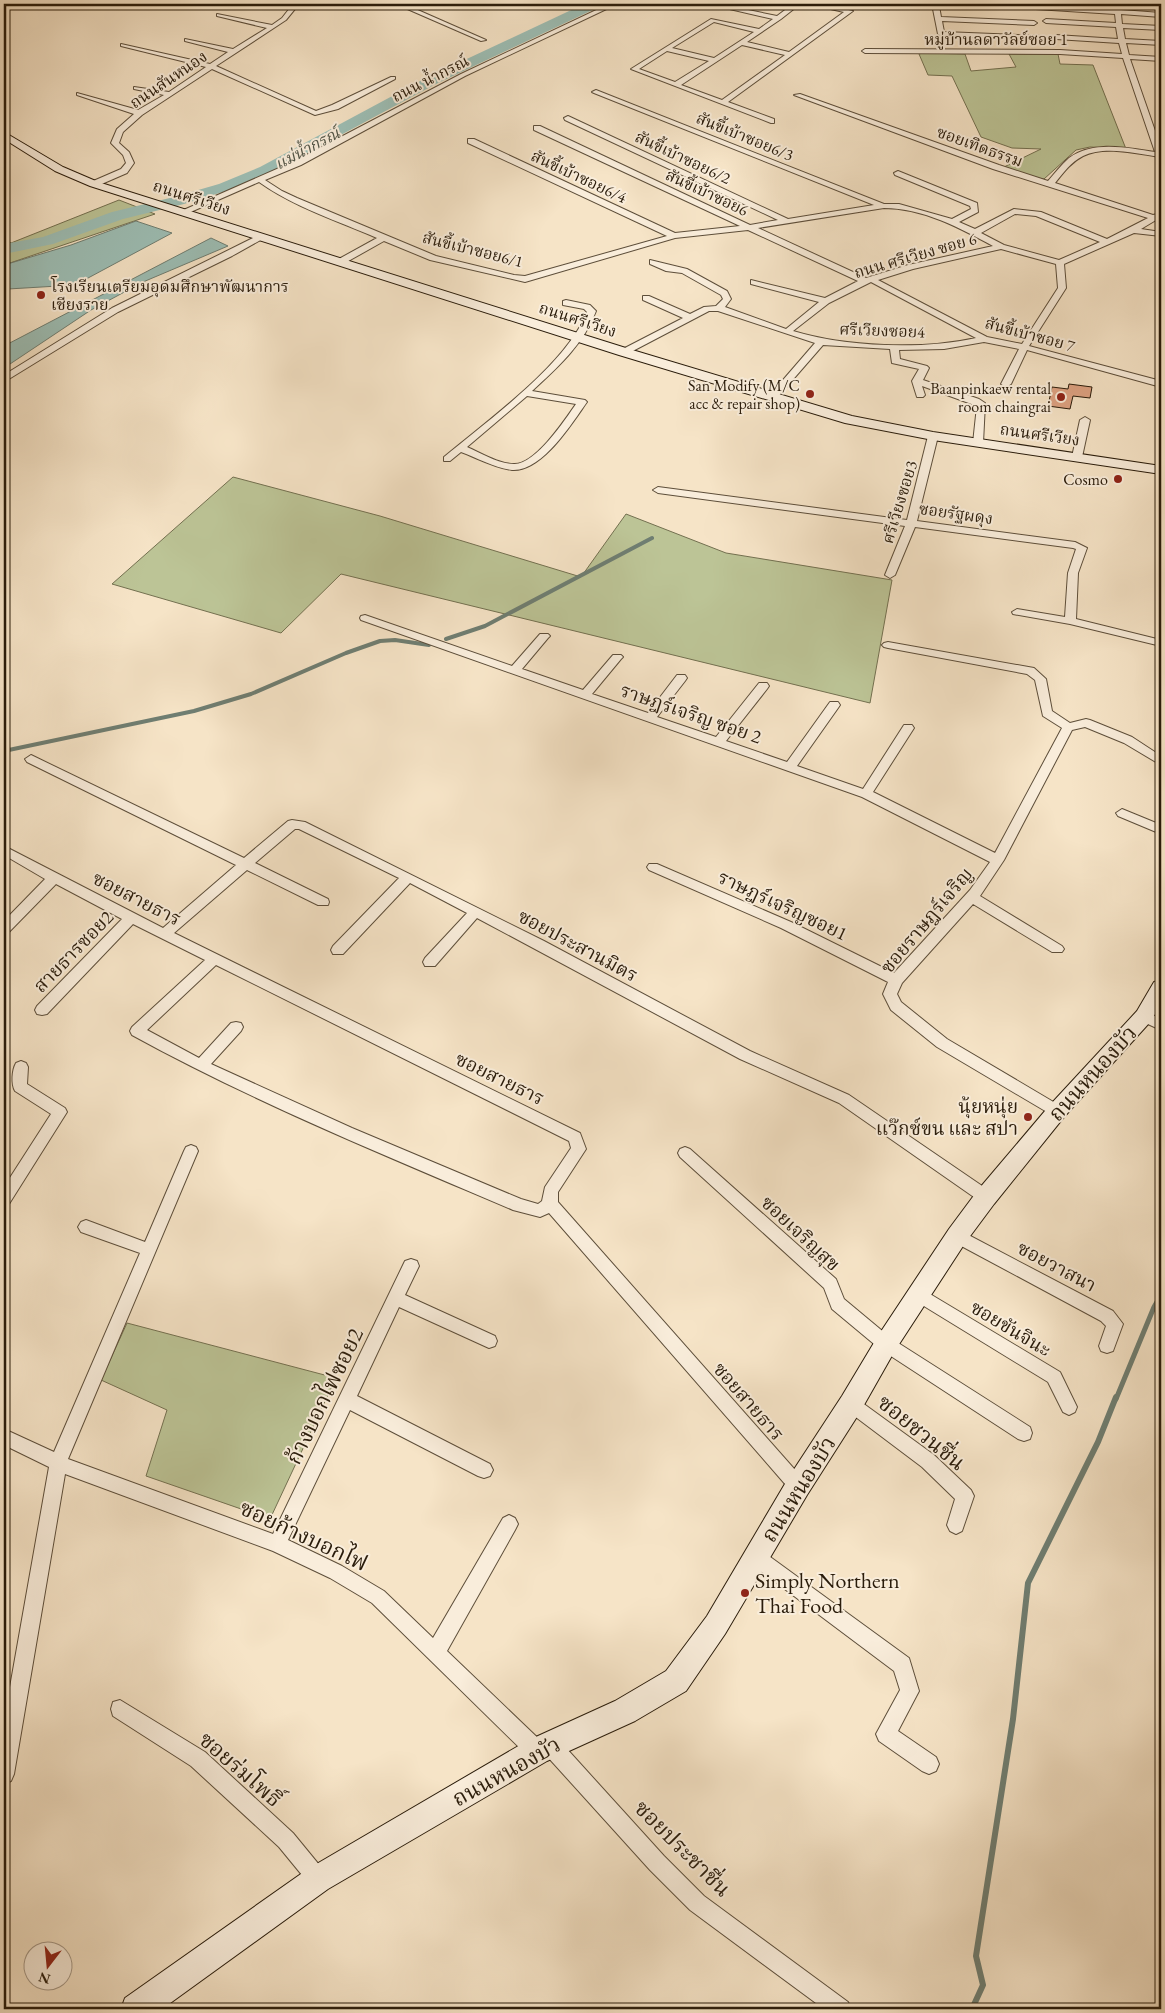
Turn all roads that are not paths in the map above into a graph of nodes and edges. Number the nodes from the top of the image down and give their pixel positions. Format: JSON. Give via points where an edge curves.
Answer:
{"nodes":[{"id":1,"x":296,"y":4,"type":"edge"},
{"id":2,"x":399,"y":4,"type":"edge"},
{"id":3,"x":614,"y":4,"type":"edge"},
{"id":4,"x":711,"y":4,"type":"edge"},
{"id":5,"x":797,"y":4,"type":"edge"},
{"id":6,"x":811,"y":4,"type":"edge"},
{"id":7,"x":935,"y":4,"type":"edge"},
{"id":8,"x":994,"y":4,"type":"edge"},
{"id":9,"x":1117,"y":4,"type":"edge"},
{"id":10,"x":419,"y":6,"type":"dead end"},
{"id":11,"x":410,"y":9,"type":"junction"},
{"id":12,"x":1037,"y":9,"type":"dead end"},
{"id":13,"x":1118,"y":12,"type":"junction"},
{"id":14,"x":219,"y":15,"type":"dead end"},
{"id":15,"x":1161,"y":15,"type":"edge"},
{"id":16,"x":779,"y":18,"type":"junction"},
{"id":17,"x":938,"y":19,"type":"junction"},
{"id":18,"x":1046,"y":21,"type":"dead end"},
{"id":19,"x":1034,"y":23,"type":"dead end"},
{"id":20,"x":1120,"y":26,"type":"junction"},
{"id":21,"x":274,"y":27,"type":"junction"},
{"id":22,"x":1161,"y":28,"type":"edge"},
{"id":23,"x":760,"y":31,"type":"junction"},
{"id":24,"x":1056,"y":37,"type":"dead end"},
{"id":25,"x":1043,"y":38,"type":"dead end"},
{"id":26,"x":187,"y":40,"type":"dead end"},
{"id":27,"x":483,"y":40,"type":"dead end"},
{"id":28,"x":1122,"y":41,"type":"junction"},
{"id":29,"x":741,"y":43,"type":"junction"},
{"id":30,"x":1161,"y":44,"type":"edge"},
{"id":31,"x":123,"y":46,"type":"dead end"},
{"id":32,"x":666,"y":49,"type":"junction"},
{"id":33,"x":234,"y":50,"type":"junction"},
{"id":34,"x":865,"y":51,"type":"dead end"},
{"id":35,"x":791,"y":54,"type":"junction"},
{"id":36,"x":1127,"y":58,"type":"junction"},
{"id":37,"x":714,"y":60,"type":"junction"},
{"id":38,"x":1161,"y":60,"type":"edge"},
{"id":39,"x":210,"y":66,"type":"junction"},
{"id":40,"x":393,"y":78,"type":"dead end"},
{"id":41,"x":676,"y":85,"type":"junction"},
{"id":42,"x":136,"y":88,"type":"dead end"},
{"id":43,"x":596,"y":92,"type":"dead end"},
{"id":44,"x":79,"y":94,"type":"dead end"},
{"id":45,"x":171,"y":94,"type":"junction"},
{"id":46,"x":798,"y":95,"type":"dead end"},
{"id":47,"x":722,"y":102,"type":"junction"},
{"id":48,"x":140,"y":113,"type":"junction"},
{"id":49,"x":568,"y":118,"type":"dead end"},
{"id":50,"x":771,"y":121,"type":"dead end"},
{"id":51,"x":537,"y":128,"type":"dead end"},
{"id":52,"x":4,"y":135,"type":"edge"},
{"id":53,"x":471,"y":141,"type":"dead end"},
{"id":54,"x":1160,"y":155,"type":"edge"},
{"id":55,"x":898,"y":173,"type":"dead end"},
{"id":56,"x":259,"y":179,"type":"junction"},
{"id":57,"x":94,"y":184,"type":"junction"},
{"id":58,"x":1049,"y":185,"type":"junction"},
{"id":59,"x":884,"y":206,"type":"junction"},
{"id":60,"x":183,"y":212,"type":"junction"},
{"id":61,"x":1158,"y":215,"type":"edge"},
{"id":62,"x":786,"y":221,"type":"junction"},
{"id":63,"x":953,"y":222,"type":"junction"},
{"id":64,"x":750,"y":227,"type":"junction"},
{"id":65,"x":1133,"y":230,"type":"junction"},
{"id":66,"x":975,"y":233,"type":"junction"},
{"id":67,"x":1161,"y":234,"type":"edge"},
{"id":68,"x":674,"y":236,"type":"junction"},
{"id":69,"x":262,"y":238,"type":"junction"},
{"id":70,"x":383,"y":238,"type":"junction"},
{"id":71,"x":1106,"y":241,"type":"junction"},
{"id":72,"x":1001,"y":247,"type":"junction"},
{"id":73,"x":340,"y":262,"type":"junction"},
{"id":74,"x":653,"y":262,"type":"dead end"},
{"id":75,"x":1060,"y":263,"type":"junction"},
{"id":76,"x":868,"y":280,"type":"junction"},
{"id":77,"x":754,"y":282,"type":"dead end"},
{"id":78,"x":646,"y":298,"type":"dead end"},
{"id":79,"x":826,"y":300,"type":"junction"},
{"id":80,"x":566,"y":303,"type":"dead end"},
{"id":81,"x":719,"y":308,"type":"junction"},
{"id":82,"x":691,"y":318,"type":"junction"},
{"id":83,"x":787,"y":332,"type":"junction"},
{"id":84,"x":580,"y":338,"type":"junction"},
{"id":85,"x":984,"y":339,"type":"junction"},
{"id":86,"x":821,"y":342,"type":"junction"},
{"id":87,"x":893,"y":346,"type":"junction"},
{"id":88,"x":1024,"y":347,"type":"junction"},
{"id":89,"x":624,"y":352,"type":"junction"},
{"id":90,"x":4,"y":379,"type":"edge"},
{"id":91,"x":917,"y":381,"type":"junction"},
{"id":92,"x":1006,"y":384,"type":"dead end"},
{"id":93,"x":1161,"y":384,"type":"edge"},
{"id":94,"x":526,"y":393,"type":"junction"},
{"id":95,"x":920,"y":395,"type":"dead end"},
{"id":96,"x":773,"y":397,"type":"junction"},
{"id":97,"x":1085,"y":420,"type":"dead end"},
{"id":98,"x":933,"y":436,"type":"junction"},
{"id":99,"x":978,"y":443,"type":"junction"},
{"id":100,"x":459,"y":448,"type":"junction"},
{"id":101,"x":1077,"y":457,"type":"junction"},
{"id":102,"x":446,"y":458,"type":"dead end"},
{"id":103,"x":1161,"y":470,"type":"edge"},
{"id":104,"x":658,"y":490,"type":"dead end"},
{"id":105,"x":911,"y":523,"type":"junction"},
{"id":106,"x":890,"y":575,"type":"dead end"},
{"id":107,"x":1017,"y":612,"type":"dead end"},
{"id":108,"x":365,"y":618,"type":"dead end"},
{"id":109,"x":1070,"y":621,"type":"junction"},
{"id":110,"x":544,"y":636,"type":"dead end"},
{"id":111,"x":1161,"y":643,"type":"edge"},
{"id":112,"x":888,"y":645,"type":"dead end"},
{"id":113,"x":617,"y":657,"type":"dead end"},
{"id":114,"x":515,"y":670,"type":"junction"},
{"id":115,"x":681,"y":678,"type":"dead end"},
{"id":116,"x":763,"y":686,"type":"dead end"},
{"id":117,"x":585,"y":695,"type":"junction"},
{"id":118,"x":834,"y":705,"type":"dead end"},
{"id":119,"x":650,"y":718,"type":"junction"},
{"id":120,"x":1068,"y":727,"type":"junction"},
{"id":121,"x":908,"y":728,"type":"dead end"},
{"id":122,"x":719,"y":742,"type":"junction"},
{"id":123,"x":31,"y":759,"type":"dead end"},
{"id":124,"x":1161,"y":761,"type":"edge"},
{"id":125,"x":790,"y":767,"type":"junction"},
{"id":126,"x":866,"y":794,"type":"junction"},
{"id":127,"x":1122,"y":814,"type":"dead end"},
{"id":128,"x":1161,"y":830,"type":"edge"},
{"id":129,"x":4,"y":850,"type":"edge"},
{"id":130,"x":998,"y":860,"type":"junction"},
{"id":131,"x":245,"y":864,"type":"junction"},
{"id":132,"x":653,"y":868,"type":"dead end"},
{"id":133,"x":408,"y":877,"type":"junction"},
{"id":134,"x":54,"y":878,"type":"junction"},
{"id":135,"x":972,"y":896,"type":"junction"},
{"id":136,"x":322,"y":902,"type":"dead end"},
{"id":137,"x":475,"y":912,"type":"junction"},
{"id":138,"x":131,"y":918,"type":"junction"},
{"id":139,"x":4,"y":929,"type":"edge"},
{"id":140,"x":164,"y":934,"type":"junction"},
{"id":141,"x":1057,"y":949,"type":"dead end"},
{"id":142,"x":338,"y":950,"type":"dead end"},
{"id":143,"x":214,"y":959,"type":"junction"},
{"id":144,"x":430,"y":962,"type":"dead end"},
{"id":145,"x":896,"y":980,"type":"junction"},
{"id":146,"x":1161,"y":987,"type":"edge"},
{"id":147,"x":42,"y":1010,"type":"dead end"},
{"id":148,"x":1152,"y":1021,"type":"edge"},
{"id":149,"x":236,"y":1028,"type":"dead end"},
{"id":150,"x":201,"y":1066,"type":"junction"},
{"id":151,"x":21,"y":1067,"type":"dead end"},
{"id":152,"x":1057,"y":1111,"type":"junction"},
{"id":153,"x":191,"y":1151,"type":"dead end"},
{"id":154,"x":685,"y":1153,"type":"dead end"},
{"id":155,"x":986,"y":1197,"type":"junction"},
{"id":156,"x":4,"y":1199,"type":"edge"},
{"id":157,"x":550,"y":1204,"type":"junction"},
{"id":158,"x":86,"y":1227,"type":"dead end"},
{"id":159,"x":957,"y":1236,"type":"junction"},
{"id":160,"x":149,"y":1250,"type":"junction"},
{"id":161,"x":411,"y":1266,"type":"dead end"},
{"id":162,"x":920,"y":1295,"type":"junction"},
{"id":163,"x":396,"y":1298,"type":"junction"},
{"id":164,"x":489,"y":1341,"type":"dead end"},
{"id":165,"x":886,"y":1344,"type":"junction"},
{"id":166,"x":1107,"y":1346,"type":"dead end"},
{"id":167,"x":347,"y":1400,"type":"junction"},
{"id":168,"x":850,"y":1404,"type":"junction"},
{"id":169,"x":1069,"y":1406,"type":"dead end"},
{"id":170,"x":1024,"y":1433,"type":"dead end"},
{"id":171,"x":4,"y":1436,"type":"edge"},
{"id":172,"x":58,"y":1463,"type":"junction"},
{"id":173,"x":484,"y":1470,"type":"dead end"},
{"id":174,"x":798,"y":1486,"type":"junction"},
{"id":175,"x":509,"y":1524,"type":"dead end"},
{"id":176,"x":956,"y":1525,"type":"dead end"},
{"id":177,"x":278,"y":1544,"type":"junction"},
{"id":178,"x":756,"y":1557,"type":"junction"},
{"id":179,"x":435,"y":1653,"type":"junction"},
{"id":180,"x":120,"y":1710,"type":"dead end"},
{"id":181,"x":544,"y":1748,"type":"junction"},
{"id":182,"x":929,"y":1764,"type":"dead end"},
{"id":183,"x":4,"y":1774,"type":"edge"},
{"id":184,"x":318,"y":1879,"type":"junction"},
{"id":185,"x":136,"y":2009,"type":"edge"},
{"id":186,"x":841,"y":2009,"type":"edge"}],
"edges":[{"from":1,"to":21,"type":"street","name":"ถนนสันหนอง"},
{"from":2,"to":11,"type":"street"},
{"from":3,"to":56,"type":"street","name":"ถนน น้ำกรณ์","via":[[463,76],[298,163]]},
{"from":4,"to":16,"type":"street"},
{"from":5,"to":16,"type":"street"},
{"from":6,"to":35,"type":"street","via":[[850,11]]},
{"from":7,"to":12,"type":"street"},
{"from":7,"to":17,"type":"street"},
{"from":8,"to":13,"type":"street"},
{"from":9,"to":13,"type":"street"},
{"from":10,"to":11,"type":"street"},
{"from":11,"to":27,"type":"street"},
{"from":13,"to":15,"type":"street"},
{"from":13,"to":20,"type":"street"},
{"from":14,"to":21,"type":"street"},
{"from":16,"to":23,"type":"street"},
{"from":17,"to":19,"type":"street"},
{"from":17,"to":25,"type":"street","via":[[940,34]]},
{"from":18,"to":20,"type":"street"},
{"from":20,"to":22,"type":"street"},
{"from":20,"to":28,"type":"street"},
{"from":21,"to":33,"type":"street","name":"ถนนสันหนอง"},
{"from":23,"to":29,"type":"street"},
{"from":23,"to":32,"type":"street","via":[[713,20]]},
{"from":24,"to":28,"type":"street"},
{"from":26,"to":33,"type":"street"},
{"from":28,"to":30,"type":"street"},
{"from":28,"to":36,"type":"street"},
{"from":29,"to":35,"type":"street"},
{"from":29,"to":37,"type":"street"},
{"from":31,"to":39,"type":"street"},
{"from":32,"to":37,"type":"street"},
{"from":32,"to":41,"type":"street","via":[[634,70]]},
{"from":33,"to":39,"type":"street","name":"ถนนสันหนอง"},
{"from":34,"to":36,"type":"street","name":"หมู่บ้านลดาวัลย์ซอย 1","via":[[1060,52]]},
{"from":35,"to":47,"type":"street"},
{"from":36,"to":38,"type":"street","name":"หมู่บ้านลดาวัลย์ซอย 1"},
{"from":36,"to":54,"type":"street"},
{"from":37,"to":41,"type":"street"},
{"from":39,"to":40,"type":"street","via":[[315,113]]},
{"from":39,"to":45,"type":"street","name":"ถนนสันหนอง"},
{"from":41,"to":47,"type":"street"},
{"from":42,"to":45,"type":"street"},
{"from":43,"to":59,"type":"street","name":"สันขี้เบ้าซอย6/3"},
{"from":44,"to":48,"type":"street"},
{"from":45,"to":48,"type":"street","name":"ถนนสันหนอง"},
{"from":46,"to":58,"type":"street","name":"ซอยเทิดธรรม"},
{"from":47,"to":50,"type":"street"},
{"from":48,"to":57,"type":"street","name":"ถนนสันหนอง","via":[[120,130],[116,142],[130,163],[124,171]]},
{"from":49,"to":62,"type":"street","name":"สันขี้เบ้าซอย6/2"},
{"from":51,"to":64,"type":"street","name":"สันขี้เบ้าซอย6"},
{"from":52,"to":57,"type":"main road","name":"ถนนศรีเวียง","via":[[59,169]]},
{"from":53,"to":68,"type":"street","name":"สันขี้เบ้าซอย6/4"},
{"from":54,"to":58,"type":"street","via":[[1087,151],[1074,158]]},
{"from":55,"to":63,"type":"street","via":[[974,205],[975,210]]},
{"from":56,"to":60,"type":"street","name":"ถนน น้ำกรณ์"},
{"from":56,"to":70,"type":"street","name":"สันขี้เบ้าซอย6/1","via":[[279,193]]},
{"from":57,"to":60,"type":"main road","name":"ถนนศรีเวียง"},
{"from":58,"to":61,"type":"street","name":"ซอยเทิดธรรม"},
{"from":59,"to":62,"type":"street","name":"สันขี้เบ้าซอย6/1"},
{"from":59,"to":63,"type":"street","via":[[913,209]]},
{"from":60,"to":69,"type":"main road","name":"ถนนศรีเวียง"},
{"from":61,"to":65,"type":"street"},
{"from":62,"to":64,"type":"street","name":"สันขี้เบ้าซอย6/1"},
{"from":63,"to":66,"type":"street"},
{"from":64,"to":68,"type":"street","name":"สันขี้เบ้าซอย6/1"},
{"from":64,"to":76,"type":"street","name":"สันขี้เบ้าซอย6"},
{"from":65,"to":67,"type":"street"},
{"from":65,"to":71,"type":"street"},
{"from":66,"to":71,"type":"street","via":[[1014,211],[1038,214]]},
{"from":66,"to":72,"type":"street"},
{"from":68,"to":70,"type":"street","name":"สันขี้เบ้าซอย6/1","via":[[525,279],[433,258]]},
{"from":69,"to":73,"type":"main road","name":"ถนนศรีเวียง"},
{"from":69,"to":90,"type":"street","via":[[130,302]]},
{"from":70,"to":73,"type":"street"},
{"from":71,"to":75,"type":"street"},
{"from":72,"to":75,"type":"street"},
{"from":72,"to":76,"type":"street","name":"ถนน ศรีเวียง ซอย 6"},
{"from":73,"to":84,"type":"main road","name":"ถนนศรีเวียง"},
{"from":74,"to":81,"type":"street","via":[[684,271],[724,293],[727,299]]},
{"from":75,"to":88,"type":"street","via":[[1062,288]]},
{"from":76,"to":79,"type":"street","name":"ถนน ศรีเวียง ซอย 6"},
{"from":76,"to":85,"type":"street","name":"สันขี้เบ้าซอย 7"},
{"from":77,"to":79,"type":"street"},
{"from":78,"to":82,"type":"street"},
{"from":79,"to":83,"type":"street","name":"ถนน ศรีเวียง ซอย 6"},
{"from":80,"to":84,"type":"street","via":[[592,311],[591,321]]},
{"from":81,"to":82,"type":"street","via":[[707,309]]},
{"from":81,"to":83,"type":"street"},
{"from":82,"to":89,"type":"street"},
{"from":83,"to":86,"type":"street"},
{"from":84,"to":89,"type":"main road","name":"ถนนศรีเวียง"},
{"from":84,"to":94,"type":"street"},
{"from":85,"to":87,"type":"street","name":"ศรีเวียงซอย4","via":[[926,348]]},
{"from":85,"to":88,"type":"street","name":"สันขี้เบ้าซอย 7"},
{"from":86,"to":87,"type":"street","name":"ศรีเวียงซอย4"},
{"from":86,"to":96,"type":"street","name":"ศรีเวียงซอย4"},
{"from":87,"to":91,"type":"street","via":[[895,361],[924,368]]},
{"from":88,"to":92,"type":"street"},
{"from":88,"to":93,"type":"street","name":"สันขี้เบ้าซอย 7"},
{"from":89,"to":96,"type":"main road","name":"ถนนศรีเวียง"},
{"from":91,"to":95,"type":"street"},
{"from":91,"to":99,"type":"street","via":[[982,405]]},
{"from":94,"to":100,"type":"street"},
{"from":94,"to":100,"type":"street","via":[[582,402],[557,438],[523,466],[513,467]]},
{"from":96,"to":98,"type":"main road","name":"ถนนศรีเวียง","via":[[850,420]]},
{"from":97,"to":101,"type":"street"},
{"from":98,"to":99,"type":"main road","name":"ถนนศรีเวียง"},
{"from":98,"to":105,"type":"street","name":"ศรีเวียงซอย3"},
{"from":99,"to":101,"type":"main road","name":"ถนนศรีเวียง"},
{"from":100,"to":102,"type":"street"},
{"from":101,"to":103,"type":"main road","name":"ถนนศรีเวียง"},
{"from":104,"to":105,"type":"street","name":"ซอยรัฐผดุง"},
{"from":105,"to":106,"type":"street","name":"ศรีเวียงซอย3"},
{"from":105,"to":109,"type":"street","name":"ซอยรัฐผดุง","via":[[1082,548],[1073,573]]},
{"from":107,"to":109,"type":"street"},
{"from":108,"to":114,"type":"street","name":"ราษฎร์เจริญ ซอย 2"},
{"from":109,"to":111,"type":"street"},
{"from":110,"to":114,"type":"street"},
{"from":112,"to":120,"type":"street","via":[[1030,671],[1040,679],[1048,713]]},
{"from":113,"to":117,"type":"street"},
{"from":114,"to":117,"type":"street","name":"ราษฎร์เจริญ ซอย 2"},
{"from":115,"to":119,"type":"street"},
{"from":116,"to":122,"type":"street"},
{"from":117,"to":119,"type":"street","name":"ราษฎร์เจริญ ซอย 2"},
{"from":118,"to":125,"type":"street"},
{"from":119,"to":122,"type":"street","name":"ราษฎร์เจริญ ซอย 2"},
{"from":120,"to":124,"type":"street","via":[[1086,723],[1128,740]]},
{"from":120,"to":130,"type":"street","name":"ซอยราษฎร์เจริญ"},
{"from":121,"to":126,"type":"street"},
{"from":122,"to":125,"type":"street","name":"ราษฎร์เจริญ ซอย 2"},
{"from":123,"to":131,"type":"street"},
{"from":125,"to":126,"type":"street","name":"ราษฎร์เจริญ ซอย 2"},
{"from":126,"to":130,"type":"street","name":"ราษฎร์เจริญ ซอย 2"},
{"from":127,"to":128,"type":"street"},
{"from":129,"to":134,"type":"street","name":"ซอยสายธาร"},
{"from":130,"to":135,"type":"street","name":"ซอยราษฎร์เจริญ"},
{"from":131,"to":133,"type":"street","name":"ซอยประสานมิตร","via":[[292,824]]},
{"from":131,"to":136,"type":"street"},
{"from":131,"to":140,"type":"street","name":"ซอยประสานมิตร"},
{"from":132,"to":145,"type":"street","name":"ราษฎร์เจริญซอย1","via":[[786,925]]},
{"from":133,"to":137,"type":"street","name":"ซอยประสานมิตร"},
{"from":133,"to":142,"type":"street"},
{"from":134,"to":138,"type":"street","name":"ซอยสายธาร"},
{"from":134,"to":139,"type":"street"},
{"from":135,"to":141,"type":"street"},
{"from":135,"to":145,"type":"street","name":"ซอยราษฎร์เจริญ"},
{"from":137,"to":144,"type":"street"},
{"from":137,"to":155,"type":"street","name":"ซอยประสานมิตร","via":[[746,1056],[844,1100]]},
{"from":138,"to":140,"type":"street","name":"ซอยสายธาร"},
{"from":138,"to":147,"type":"street","name":"สายธารซอย2"},
{"from":140,"to":143,"type":"street","name":"ซอยสายธาร"},
{"from":143,"to":150,"type":"street","via":[[137,1031]]},
{"from":143,"to":157,"type":"street","name":"ซอยสายธาร","via":[[575,1138],[579,1149],[550,1191]]},
{"from":145,"to":152,"type":"street","name":"ซอยราษฎร์เจริญ","via":[[890,994],[896,1006],[942,1043]]},
{"from":146,"to":148,"type":"main road","name":"ถนนหนองบัว"},
{"from":148,"to":152,"type":"main road","name":"ถนนหนองบัว"},
{"from":149,"to":150,"type":"street"},
{"from":150,"to":157,"type":"street","via":[[518,1205],[540,1212]]},
{"from":151,"to":156,"type":"street","via":[[20,1087],[60,1112]]},
{"from":152,"to":155,"type":"main road","name":"ถนนหนองบัว"},
{"from":153,"to":160,"type":"street"},
{"from":154,"to":165,"type":"street","name":"ซอยเจริญสุข","via":[[830,1284],[838,1304]]},
{"from":155,"to":159,"type":"main road","name":"ถนนหนองบัว"},
{"from":157,"to":174,"type":"street","name":"ซอยสายธาร"},
{"from":158,"to":160,"type":"street"},
{"from":159,"to":162,"type":"main road","name":"ถนนหนองบัว"},
{"from":159,"to":166,"type":"street","name":"ซอยวาสนา","via":[[1107,1316],[1114,1324]]},
{"from":160,"to":172,"type":"street"},
{"from":161,"to":163,"type":"street","name":"ก้างบอกไฟซอย2"},
{"from":162,"to":165,"type":"main road","name":"ถนนหนองบัว"},
{"from":162,"to":169,"type":"street","name":"ซอยขันจินะ","via":[[1054,1376]]},
{"from":163,"to":164,"type":"street"},
{"from":163,"to":167,"type":"street","name":"ก้างบอกไฟซอย2"},
{"from":165,"to":168,"type":"main road","name":"ถนนหนองบัว"},
{"from":165,"to":170,"type":"street","name":"ซอยเจริญสุข"},
{"from":167,"to":173,"type":"street"},
{"from":167,"to":177,"type":"street","name":"ก้างบอกไฟซอย2"},
{"from":168,"to":174,"type":"main road","name":"ถนนหนองบัว"},
{"from":168,"to":176,"type":"street","name":"ซอยชวนชื่น","via":[[928,1461],[965,1496]]},
{"from":171,"to":172,"type":"street","name":"ซอยก้างบอกไฟ"},
{"from":172,"to":177,"type":"street","name":"ซอยก้างบอกไฟ"},
{"from":172,"to":183,"type":"street"},
{"from":174,"to":178,"type":"main road","name":"ถนนหนองบัว"},
{"from":175,"to":179,"type":"street"},
{"from":177,"to":179,"type":"street","name":"ซอยก้างบอกไฟ","via":[[378,1597]]},
{"from":178,"to":181,"type":"main road","name":"ถนนหนองบัว","via":[[716,1624],[676,1681],[625,1711]]},
{"from":178,"to":182,"type":"street","via":[[902,1665],[910,1691],[886,1734]]},
{"from":179,"to":181,"type":"street","name":"ซอยก้างบอกไฟ"},
{"from":180,"to":184,"type":"street","name":"ซอยร่มโพธิ์","via":[[198,1759],[286,1840]]},
{"from":181,"to":184,"type":"main road","name":"ถนนหนองบัว"},
{"from":181,"to":186,"type":"street","name":"ซอยประชาชื่น","via":[[697,1903]]},
{"from":184,"to":185,"type":"main road","name":"ถนนหนองบัว"}]}
